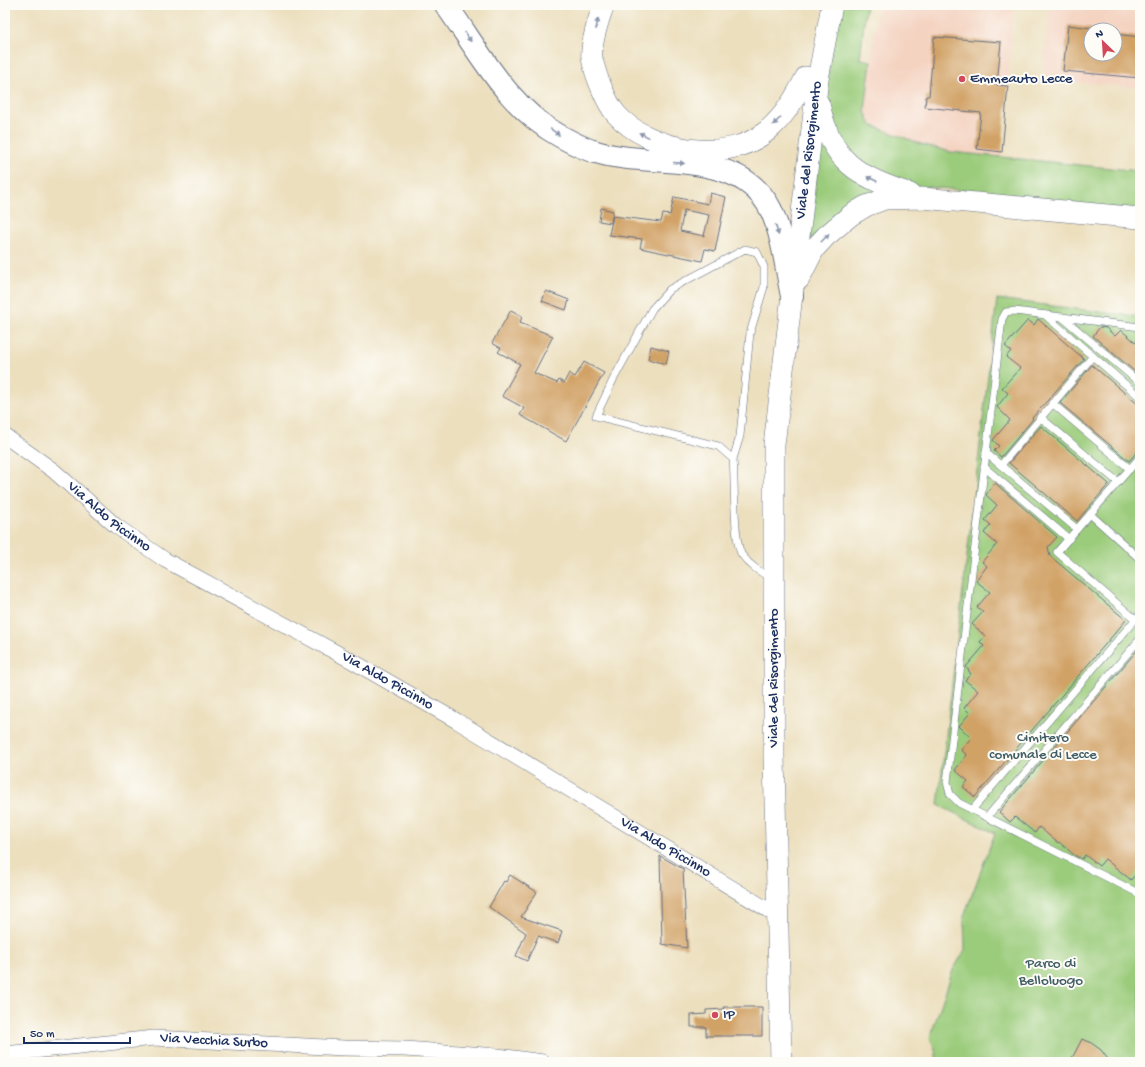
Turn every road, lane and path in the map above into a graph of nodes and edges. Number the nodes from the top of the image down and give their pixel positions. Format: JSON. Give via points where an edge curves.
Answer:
{"nodes":[{"id":1,"x":446,"y":5,"type":"edge"},
{"id":2,"x":604,"y":5,"type":"edge"},
{"id":3,"x":818,"y":5,"type":"edge"},
{"id":4,"x":832,"y":5,"type":"edge"},
{"id":5,"x":812,"y":78,"type":"junction"},
{"id":6,"x":922,"y":198,"type":"junction"},
{"id":7,"x":1140,"y":218,"type":"edge"},
{"id":8,"x":792,"y":296,"type":"junction"},
{"id":9,"x":1046,"y":315,"type":"junction"},
{"id":10,"x":1062,"y":317,"type":"junction"},
{"id":11,"x":1140,"y":327,"type":"edge"},
{"id":12,"x":1093,"y":356,"type":"junction"},
{"id":13,"x":1140,"y":383,"type":"edge"},
{"id":14,"x":1140,"y":397,"type":"edge"},
{"id":15,"x":1052,"y":404,"type":"junction"},
{"id":16,"x":1040,"y":417,"type":"junction"},
{"id":17,"x":5,"y":436,"type":"edge"},
{"id":18,"x":986,"y":452,"type":"junction"},
{"id":19,"x":1140,"y":457,"type":"edge"},
{"id":20,"x":733,"y":459,"type":"junction"},
{"id":21,"x":1000,"y":465,"type":"junction"},
{"id":22,"x":984,"y":467,"type":"junction"},
{"id":23,"x":1130,"y":469,"type":"junction"},
{"id":24,"x":1118,"y":482,"type":"junction"},
{"id":25,"x":1090,"y":514,"type":"junction"},
{"id":26,"x":1077,"y":529,"type":"junction"},
{"id":27,"x":1069,"y":539,"type":"junction"},
{"id":28,"x":1140,"y":559,"type":"edge"},
{"id":29,"x":774,"y":579,"type":"junction"},
{"id":30,"x":1138,"y":617,"type":"edge"},
{"id":31,"x":1140,"y":639,"type":"edge"},
{"id":32,"x":972,"y":810,"type":"junction"},
{"id":33,"x":987,"y":817,"type":"junction"},
{"id":34,"x":1140,"y":894,"type":"edge"},
{"id":35,"x":778,"y":916,"type":"junction"},
{"id":36,"x":5,"y":1054,"type":"edge"},
{"id":37,"x":543,"y":1062,"type":"edge"},
{"id":38,"x":781,"y":1062,"type":"edge"}],
"edges":[{"from":1,"to":8,"type":"highway","one_way":true,"via":[[517,104],[559,135],[596,152],[719,168],[745,180],[761,193],[771,211]]},
{"from":5,"to":2,"type":"main road","one_way":true,"via":[[789,109],[766,132],[746,143],[719,150],[674,146],[641,134],[616,114],[601,86],[592,57],[598,19]]},
{"from":3,"to":5,"type":"main road","name":"Viale del Risorgimento"},
{"from":4,"to":5,"type":"main road","name":"Viale del Risorgimento"},
{"from":6,"to":5,"type":"main road","one_way":true,"via":[[866,177],[839,154],[823,122]]},
{"from":5,"to":8,"type":"main road","name":"Viale del Risorgimento"},
{"from":6,"to":7,"type":"main road"},
{"from":8,"to":6,"type":"main road","one_way":true,"via":[[814,249],[851,215],[885,199]]},
{"from":8,"to":29,"type":"main road","name":"Viale del Risorgimento","via":[[774,445]]},
{"from":9,"to":10,"type":"lane"},
{"from":9,"to":12,"type":"lane"},
{"from":9,"to":18,"type":"lane","via":[[1006,312],[1002,319]]},
{"from":10,"to":11,"type":"lane"},
{"from":10,"to":13,"type":"lane"},
{"from":12,"to":14,"type":"lane"},
{"from":12,"to":15,"type":"lane"},
{"from":15,"to":16,"type":"lane"},
{"from":15,"to":23,"type":"lane"},
{"from":16,"to":21,"type":"lane"},
{"from":16,"to":24,"type":"lane"},
{"from":17,"to":35,"type":"street","name":"Via Aldo Piccinno","via":[[54,471],[116,526],[165,560],[457,721]]},
{"from":18,"to":21,"type":"lane"},
{"from":18,"to":22,"type":"lane"},
{"from":19,"to":23,"type":"lane"},
{"from":20,"to":20,"type":"lane","via":[[718,446],[596,416],[652,309],[670,289],[745,249],[757,252],[764,267],[764,287],[750,334],[740,436]]},
{"from":20,"to":29,"type":"lane","via":[[736,529],[741,554],[754,568]]},
{"from":21,"to":26,"type":"lane"},
{"from":22,"to":27,"type":"lane"},
{"from":22,"to":32,"type":"lane","via":[[947,782],[950,794]]},
{"from":23,"to":24,"type":"lane"},
{"from":24,"to":25,"type":"lane"},
{"from":25,"to":26,"type":"lane"},
{"from":25,"to":28,"type":"lane"},
{"from":26,"to":27,"type":"lane"},
{"from":27,"to":30,"type":"lane","via":[[1057,552]]},
{"from":29,"to":35,"type":"main road","name":"Viale del Risorgimento","via":[[774,758]]},
{"from":30,"to":32,"type":"lane"},
{"from":31,"to":33,"type":"lane"},
{"from":32,"to":33,"type":"lane"},
{"from":33,"to":34,"type":"lane"},
{"from":35,"to":38,"type":"main road","name":"Viale del Risorgimento"},
{"from":36,"to":37,"type":"street","name":"Via Vecchia Surbo","via":[[154,1038],[405,1049]]}]}
